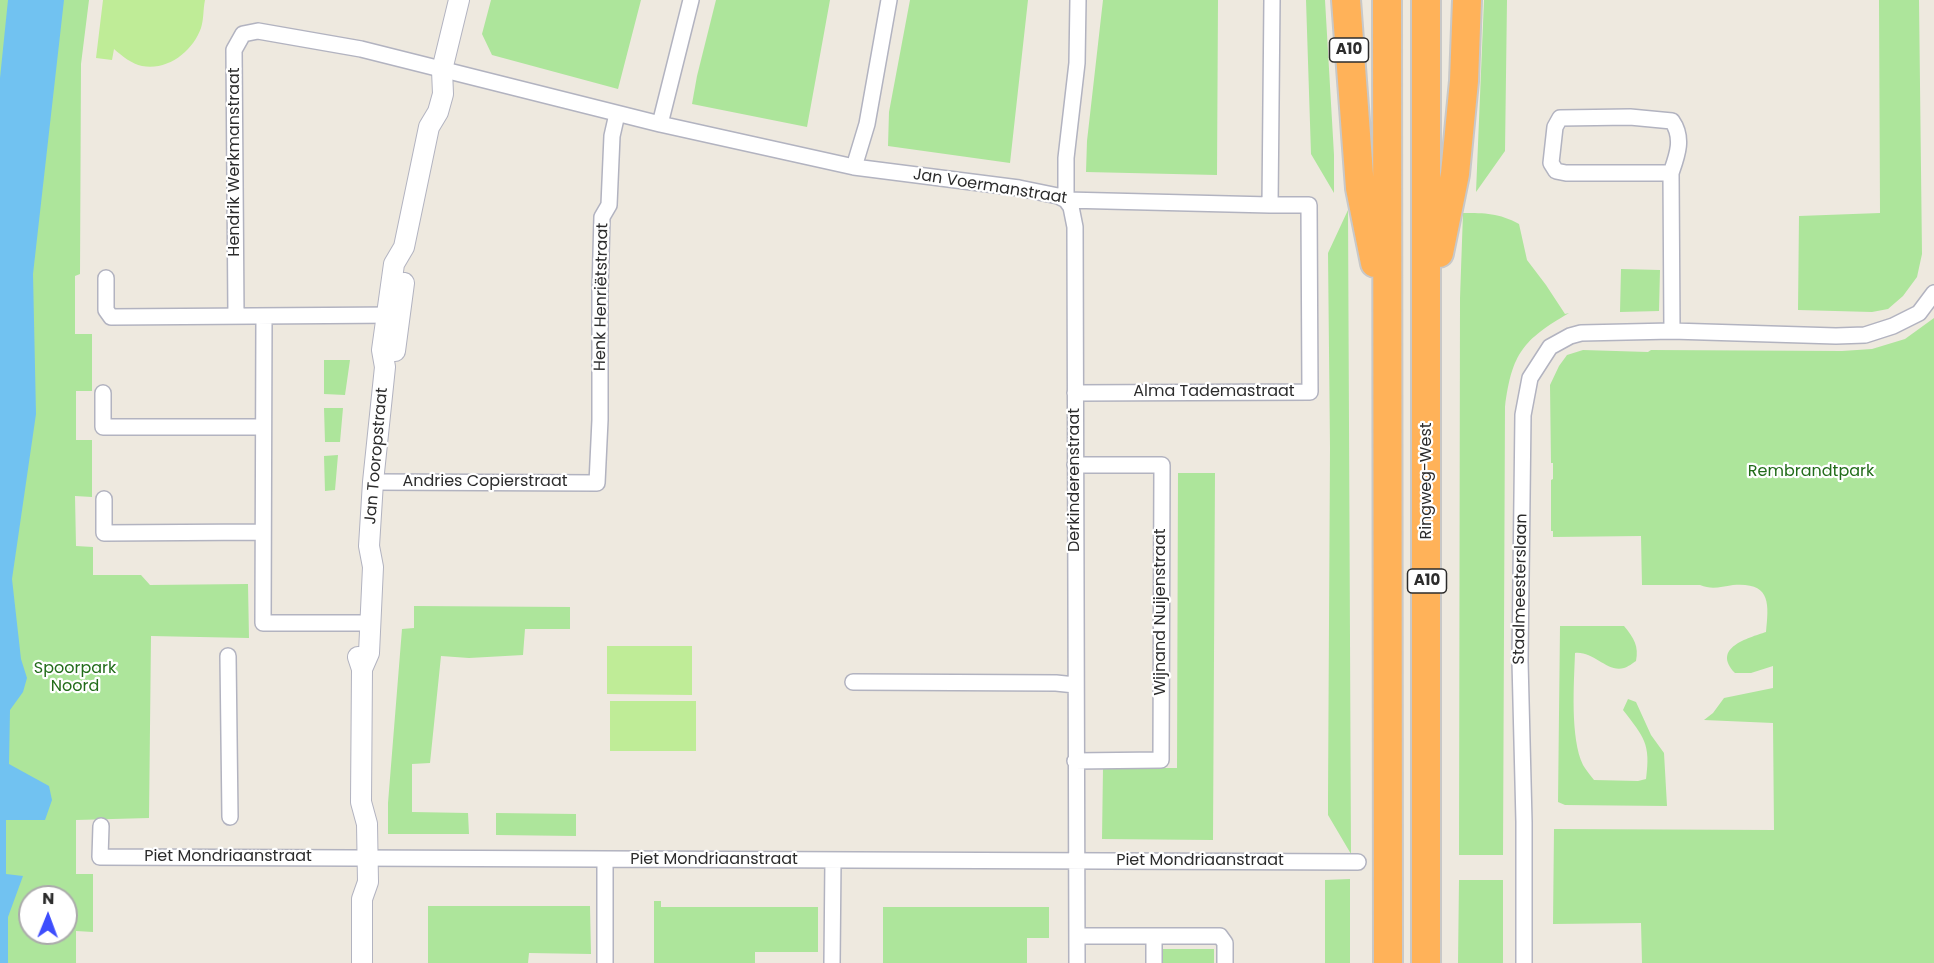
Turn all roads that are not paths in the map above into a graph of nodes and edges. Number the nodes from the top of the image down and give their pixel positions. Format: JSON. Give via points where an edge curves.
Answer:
{"nodes":[{"id":1,"x":459,"y":0,"type":"edge"},
{"id":2,"x":691,"y":0,"type":"edge"},
{"id":3,"x":889,"y":0,"type":"edge"},
{"id":4,"x":1078,"y":0,"type":"edge"},
{"id":5,"x":1272,"y":0,"type":"edge"},
{"id":6,"x":1346,"y":0,"type":"edge"},
{"id":7,"x":1387,"y":0,"type":"edge"},
{"id":8,"x":1426,"y":0,"type":"edge"},
{"id":9,"x":1467,"y":0,"type":"edge"},
{"id":10,"x":442,"y":70,"type":"junction"},
{"id":11,"x":617,"y":114,"type":"junction"},
{"id":12,"x":660,"y":124,"type":"junction"},
{"id":13,"x":854,"y":167,"type":"junction"},
{"id":14,"x":1671,"y":173,"type":"junction"},
{"id":15,"x":1066,"y":200,"type":"junction"},
{"id":16,"x":1309,"y":204,"type":"joint"},
{"id":17,"x":1270,"y":205,"type":"junction"},
{"id":18,"x":106,"y":278,"type":"dead end"},
{"id":19,"x":1934,"y":293,"type":"edge"},
{"id":20,"x":393,"y":315,"type":"junction"},
{"id":21,"x":236,"y":316,"type":"junction"},
{"id":22,"x":264,"y":316,"type":"junction"},
{"id":23,"x":1427,"y":317,"type":"junction"},
{"id":24,"x":1388,"y":328,"type":"junction"},
{"id":25,"x":1672,"y":332,"type":"junction"},
{"id":26,"x":103,"y":393,"type":"dead end"},
{"id":27,"x":1075,"y":393,"type":"junction"},
{"id":28,"x":263,"y":427,"type":"junction"},
{"id":29,"x":1075,"y":465,"type":"junction"},
{"id":30,"x":373,"y":482,"type":"junction"},
{"id":31,"x":597,"y":483,"type":"joint"},
{"id":32,"x":104,"y":499,"type":"dead end"},
{"id":33,"x":263,"y":532,"type":"junction"},
{"id":34,"x":364,"y":623,"type":"junction"},
{"id":35,"x":228,"y":656,"type":"dead end"},
{"id":36,"x":853,"y":682,"type":"dead end"},
{"id":37,"x":1075,"y":685,"type":"junction"},
{"id":38,"x":1075,"y":761,"type":"junction"},
{"id":39,"x":230,"y":817,"type":"dead end"},
{"id":40,"x":101,"y":826,"type":"dead end"},
{"id":41,"x":361,"y":857,"type":"junction"},
{"id":42,"x":605,"y":860,"type":"junction"},
{"id":43,"x":833,"y":860,"type":"junction"},
{"id":44,"x":1076,"y":860,"type":"junction"},
{"id":45,"x":1358,"y":862,"type":"dead end"},
{"id":46,"x":1077,"y":936,"type":"junction"},
{"id":47,"x":1154,"y":936,"type":"junction"},
{"id":48,"x":362,"y":963,"type":"edge"},
{"id":49,"x":605,"y":963,"type":"edge"},
{"id":50,"x":832,"y":963,"type":"edge"},
{"id":51,"x":1077,"y":963,"type":"edge"},
{"id":52,"x":1154,"y":963,"type":"edge"},
{"id":53,"x":1225,"y":963,"type":"edge"},
{"id":54,"x":1388,"y":963,"type":"edge"},
{"id":55,"x":1426,"y":963,"type":"edge"},
{"id":56,"x":1524,"y":963,"type":"edge"}],
"edges":[{"from":1,"to":10,"type":"street","name":"Jan Tooropstraat"},
{"from":2,"to":12,"type":"street"},
{"from":3,"to":13,"type":"street","via":[[867,124]]},
{"from":4,"to":15,"type":"street","name":"Derkinderenstraat"},
{"from":5,"to":17,"type":"street"},
{"from":6,"to":24,"type":"highway","number":"A10","via":[[1360,188]]},
{"from":7,"to":24,"type":"highway","number":"A10"},
{"from":8,"to":23,"type":"highway","name":"Ringweg-West","number":"A10"},
{"from":9,"to":23,"type":"highway","number":"A10","via":[[1455,174]]},
{"from":10,"to":11,"type":"street","name":"Jan Voermanstraat"},
{"from":10,"to":20,"type":"street","name":"Jan Tooropstraat","via":[[430,90],[426,111],[429,127],[404,247],[407,265]]},
{"from":10,"to":21,"type":"street","name":"Hendrik Werkmanstraat","via":[[361,49],[258,32],[243,34],[234,50]]},
{"from":11,"to":12,"type":"street","name":"Jan Voermanstraat"},
{"from":11,"to":31,"type":"street","name":"Henk Henriëtstraat","via":[[612,136],[609,205],[602,218]]},
{"from":12,"to":13,"type":"street","name":"Jan Voermanstraat"},
{"from":13,"to":15,"type":"street","name":"Jan Voermanstraat","via":[[1019,188]]},
{"from":14,"to":14,"type":"street","via":[[1679,139],[1672,121],[1560,118],[1555,127],[1551,164],[1556,171]]},
{"from":14,"to":25,"type":"street"},
{"from":15,"to":17,"type":"street","name":"Jan Voermanstraat"},
{"from":15,"to":27,"type":"street","name":"Derkinderenstraat","via":[[1075,227]]},
{"from":16,"to":17,"type":"street","name":"Jan Voermanstraat"},
{"from":16,"to":27,"type":"street","name":"Alma Tademastraat","via":[[1310,392]]},
{"from":18,"to":21,"type":"street","via":[[106,310],[111,316]]},
{"from":19,"to":25,"type":"street","name":"Staalmeesterslaan","via":[[1919,313],[1865,335]]},
{"from":20,"to":22,"type":"street"},
{"from":20,"to":30,"type":"street","name":"Jan Tooropstraat","via":[[394,352],[386,367]]},
{"from":21,"to":22,"type":"street"},
{"from":22,"to":28,"type":"street"},
{"from":23,"to":55,"type":"highway","name":"Ringweg-West","number":"A10"},
{"from":24,"to":54,"type":"highway","number":"A10"},
{"from":25,"to":56,"type":"street","name":"Staalmeesterslaan","via":[[1569,336],[1550,347],[1530,378],[1523,415],[1520,661]]},
{"from":26,"to":28,"type":"street","via":[[103,427]]},
{"from":27,"to":29,"type":"street","name":"Derkinderenstraat"},
{"from":28,"to":33,"type":"street"},
{"from":29,"to":37,"type":"street","name":"Derkinderenstraat"},
{"from":29,"to":38,"type":"street","name":"Wijnand Nuijenstraat","via":[[1162,465],[1161,760]]},
{"from":30,"to":31,"type":"street","name":"Andries Copierstraat"},
{"from":30,"to":34,"type":"street","name":"Jan Tooropstraat","via":[[369,546],[361,565]]},
{"from":32,"to":33,"type":"street","via":[[104,533]]},
{"from":33,"to":34,"type":"street","via":[[263,623]]},
{"from":34,"to":41,"type":"street","name":"Jan Tooropstraat","via":[[356,651],[362,669],[361,802],[354,822]]},
{"from":35,"to":39,"type":"street"},
{"from":36,"to":37,"type":"street"},
{"from":37,"to":38,"type":"street","name":"Derkinderenstraat"},
{"from":38,"to":44,"type":"street","name":"Derkinderenstraat"},
{"from":40,"to":41,"type":"street","name":"Piet Mondriaanstraat","via":[[100,857]]},
{"from":41,"to":42,"type":"street","name":"Piet Mondriaanstraat"},
{"from":41,"to":48,"type":"street","name":"Jan Tooropstraat","via":[[354,881],[362,899]]},
{"from":42,"to":43,"type":"street","name":"Piet Mondriaanstraat"},
{"from":42,"to":49,"type":"street"},
{"from":43,"to":44,"type":"street","name":"Piet Mondriaanstraat"},
{"from":43,"to":50,"type":"street"},
{"from":44,"to":45,"type":"street","name":"Piet Mondriaanstraat"},
{"from":44,"to":46,"type":"street","name":"Derkinderenstraat"},
{"from":46,"to":47,"type":"street"},
{"from":46,"to":51,"type":"street","name":"Derkinderenstraat"},
{"from":47,"to":52,"type":"street"},
{"from":47,"to":53,"type":"street","via":[[1220,936],[1225,942]]}]}
